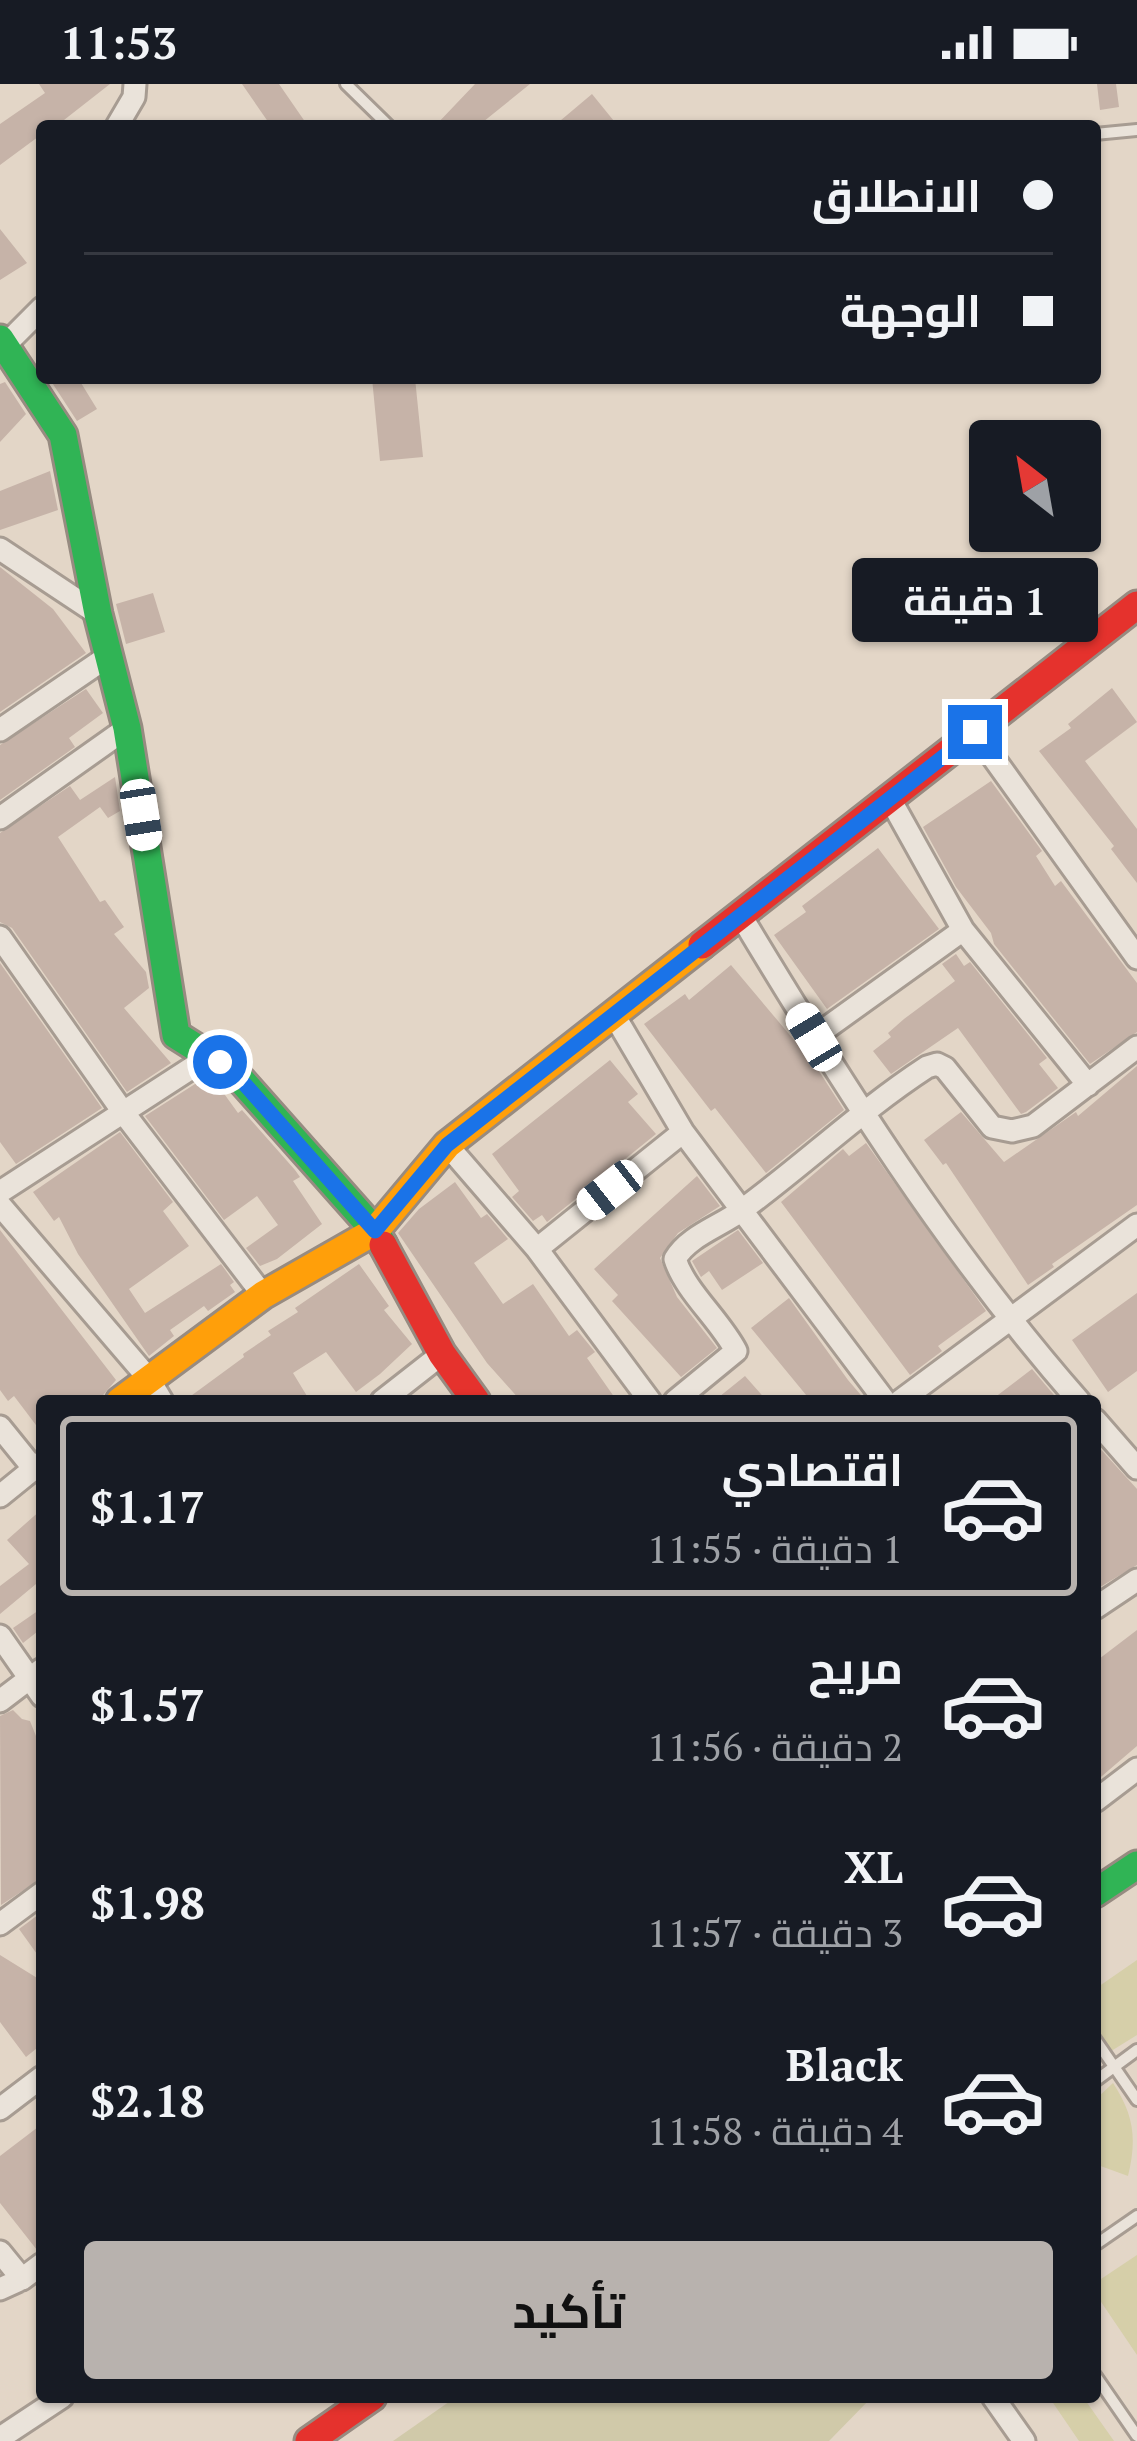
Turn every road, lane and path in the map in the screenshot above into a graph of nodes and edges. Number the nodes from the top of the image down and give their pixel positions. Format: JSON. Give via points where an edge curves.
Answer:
{"nodes":[{"id":1,"x":135,"y":84,"type":"edge"},
{"id":2,"x":346,"y":84,"type":"edge"},
{"id":3,"x":121,"y":120,"type":"edge"},
{"id":4,"x":383,"y":120,"type":"edge"},
{"id":5,"x":1137,"y":130,"type":"edge"},
{"id":6,"x":1101,"y":133,"type":"edge"},
{"id":7,"x":36,"y":314,"type":"edge"},
{"id":8,"x":2,"y":345,"type":"edge"},
{"id":9,"x":0,"y":549,"type":"edge"},
{"id":10,"x":1137,"y":605,"type":"edge"},
{"id":11,"x":98,"y":614,"type":"junction"},
{"id":12,"x":107,"y":657,"type":"junction"},
{"id":13,"x":127,"y":728,"type":"junction"},
{"id":14,"x":0,"y":730,"type":"edge"},
{"id":15,"x":975,"y":732,"type":"junction"},
{"id":16,"x":890,"y":799,"type":"junction"},
{"id":17,"x":0,"y":818,"type":"edge"},
{"id":18,"x":740,"y":916,"type":"junction"},
{"id":19,"x":963,"y":930,"type":"junction"},
{"id":20,"x":0,"y":937,"type":"edge"},
{"id":21,"x":1137,"y":958,"type":"edge"},
{"id":22,"x":614,"y":1015,"type":"junction"},
{"id":23,"x":814,"y":1037,"type":"junction"},
{"id":24,"x":1137,"y":1047,"type":"edge"},
{"id":25,"x":210,"y":1056,"type":"junction"},
{"id":26,"x":1088,"y":1084,"type":"junction"},
{"id":27,"x":123,"y":1112,"type":"junction"},
{"id":28,"x":864,"y":1112,"type":"junction"},
{"id":29,"x":683,"y":1132,"type":"junction"},
{"id":30,"x":447,"y":1145,"type":"junction"},
{"id":31,"x":0,"y":1192,"type":"edge"},
{"id":32,"x":0,"y":1205,"type":"edge"},
{"id":33,"x":741,"y":1211,"type":"junction"},
{"id":34,"x":1137,"y":1225,"type":"edge"},
{"id":35,"x":375,"y":1231,"type":"junction"},
{"id":36,"x":537,"y":1249,"type":"junction"},
{"id":37,"x":263,"y":1295,"type":"junction"},
{"id":38,"x":1007,"y":1320,"type":"junction"},
{"id":39,"x":442,"y":1354,"type":"junction"},
{"id":40,"x":155,"y":1390,"type":"edge"},
{"id":41,"x":390,"y":1395,"type":"edge"},
{"id":42,"x":472,"y":1395,"type":"edge"},
{"id":43,"x":646,"y":1395,"type":"edge"},
{"id":44,"x":682,"y":1395,"type":"edge"},
{"id":45,"x":880,"y":1395,"type":"edge"},
{"id":46,"x":908,"y":1395,"type":"edge"},
{"id":47,"x":1073,"y":1395,"type":"edge"},
{"id":48,"x":0,"y":1427,"type":"edge"},
{"id":49,"x":1101,"y":1427,"type":"edge"},
{"id":50,"x":36,"y":1464,"type":"edge"},
{"id":51,"x":36,"y":1468,"type":"edge"},
{"id":52,"x":1137,"y":1468,"type":"edge"},
{"id":53,"x":0,"y":1496,"type":"edge"},
{"id":54,"x":1137,"y":1580,"type":"edge"},
{"id":55,"x":1101,"y":1604,"type":"edge"},
{"id":56,"x":0,"y":1636,"type":"edge"},
{"id":57,"x":36,"y":1679,"type":"edge"},
{"id":58,"x":36,"y":1682,"type":"edge"},
{"id":59,"x":0,"y":1701,"type":"edge"},
{"id":60,"x":1137,"y":1769,"type":"edge"},
{"id":61,"x":1101,"y":1796,"type":"edge"},
{"id":62,"x":1137,"y":1864,"type":"edge"},
{"id":63,"x":1101,"y":1890,"type":"edge"},
{"id":64,"x":36,"y":1897,"type":"edge"},
{"id":65,"x":0,"y":1924,"type":"edge"},
{"id":66,"x":1101,"y":2048,"type":"edge"},
{"id":67,"x":1137,"y":2050,"type":"edge"},
{"id":68,"x":1113,"y":2065,"type":"junction"},
{"id":69,"x":1101,"y":2076,"type":"edge"},
{"id":70,"x":36,"y":2082,"type":"edge"},
{"id":71,"x":1137,"y":2100,"type":"edge"},
{"id":72,"x":0,"y":2109,"type":"edge"},
{"id":73,"x":1137,"y":2216,"type":"edge"},
{"id":74,"x":1101,"y":2242,"type":"edge"},
{"id":75,"x":0,"y":2252,"type":"edge"},
{"id":76,"x":36,"y":2268,"type":"edge"},
{"id":77,"x":22,"y":2279,"type":"junction"},
{"id":78,"x":0,"y":2288,"type":"edge"},
{"id":79,"x":1101,"y":2384,"type":"edge"},
{"id":80,"x":53,"y":2403,"type":"edge"},
{"id":81,"x":363,"y":2403,"type":"edge"},
{"id":82,"x":997,"y":2403,"type":"edge"},
{"id":83,"x":1137,"y":2436,"type":"edge"},
{"id":84,"x":0,"y":2438,"type":"edge"},
{"id":85,"x":309,"y":2441,"type":"edge"},
{"id":86,"x":1024,"y":2441,"type":"edge"}],
"edges":[{"from":1,"to":3,"type":"street"},
{"from":2,"to":4,"type":"lane"},
{"from":5,"to":6,"type":"lane"},
{"from":7,"to":8,"type":"street"},
{"from":8,"to":11,"type":"street","via":[[63,435]]},
{"from":9,"to":11,"type":"street"},
{"from":10,"to":15,"type":"street"},
{"from":11,"to":12,"type":"street"},
{"from":12,"to":13,"type":"street"},
{"from":12,"to":14,"type":"street"},
{"from":13,"to":17,"type":"street"},
{"from":13,"to":25,"type":"street","via":[[176,1035]]},
{"from":15,"to":16,"type":"street"},
{"from":15,"to":21,"type":"street"},
{"from":16,"to":18,"type":"street"},
{"from":16,"to":19,"type":"street"},
{"from":18,"to":22,"type":"street"},
{"from":18,"to":23,"type":"street"},
{"from":19,"to":23,"type":"street"},
{"from":19,"to":26,"type":"street"},
{"from":20,"to":27,"type":"street"},
{"from":22,"to":29,"type":"street"},
{"from":22,"to":30,"type":"street"},
{"from":23,"to":28,"type":"street"},
{"from":24,"to":26,"type":"street"},
{"from":25,"to":27,"type":"street"},
{"from":25,"to":35,"type":"street","via":[[233,1071]]},
{"from":26,"to":28,"type":"street","via":[[1034,1126],[1000,1130],[938,1064]]},
{"from":27,"to":31,"type":"street"},
{"from":27,"to":37,"type":"street"},
{"from":28,"to":33,"type":"street"},
{"from":28,"to":38,"type":"street"},
{"from":29,"to":33,"type":"street"},
{"from":29,"to":36,"type":"street"},
{"from":30,"to":35,"type":"street"},
{"from":30,"to":36,"type":"street"},
{"from":32,"to":40,"type":"street"},
{"from":33,"to":44,"type":"street","via":[[675,1259],[736,1351]]},
{"from":33,"to":45,"type":"street"},
{"from":34,"to":38,"type":"street"},
{"from":35,"to":37,"type":"street"},
{"from":35,"to":39,"type":"street"},
{"from":36,"to":43,"type":"street"},
{"from":37,"to":40,"type":"street"},
{"from":38,"to":46,"type":"street"},
{"from":38,"to":47,"type":"street"},
{"from":39,"to":41,"type":"street"},
{"from":39,"to":42,"type":"street"},
{"from":48,"to":50,"type":"street"},
{"from":49,"to":52,"type":"street"},
{"from":51,"to":53,"type":"street"},
{"from":54,"to":55,"type":"street"},
{"from":56,"to":57,"type":"street"},
{"from":58,"to":59,"type":"street"},
{"from":60,"to":61,"type":"street"},
{"from":62,"to":63,"type":"street"},
{"from":64,"to":65,"type":"street"},
{"from":66,"to":68,"type":"lane"},
{"from":67,"to":68,"type":"lane"},
{"from":68,"to":69,"type":"lane"},
{"from":68,"to":71,"type":"lane"},
{"from":70,"to":72,"type":"street"},
{"from":73,"to":74,"type":"lane"},
{"from":75,"to":77,"type":"street"},
{"from":76,"to":77,"type":"street"},
{"from":77,"to":78,"type":"street"},
{"from":79,"to":83,"type":"lane"},
{"from":80,"to":84,"type":"street"},
{"from":81,"to":85,"type":"street"},
{"from":82,"to":86,"type":"street"}]}
